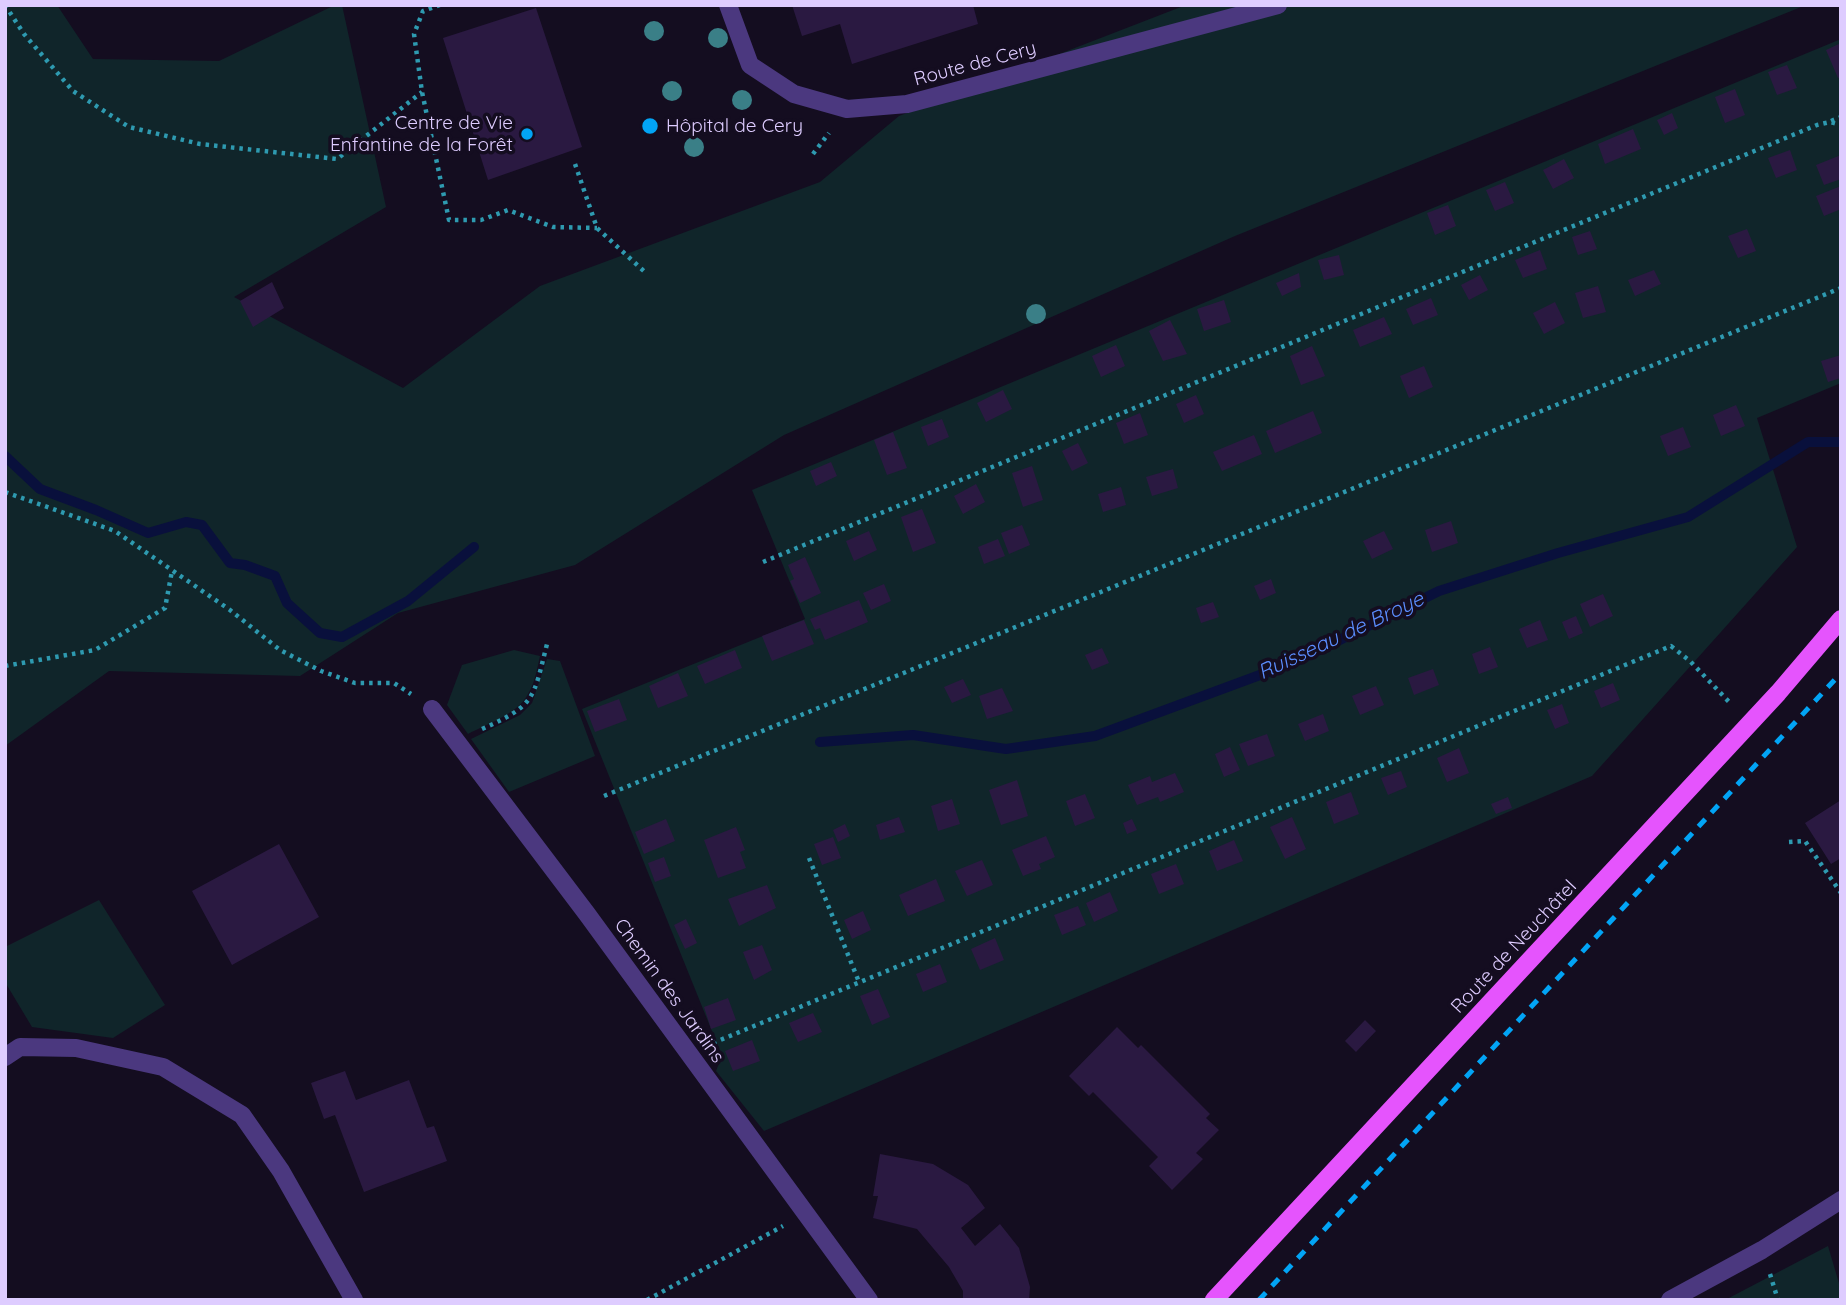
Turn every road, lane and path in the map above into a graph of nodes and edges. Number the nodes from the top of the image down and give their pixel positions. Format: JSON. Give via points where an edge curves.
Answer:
{"nodes":[{"id":1,"x":5,"y":5,"type":"edge"},
{"id":2,"x":440,"y":5,"type":"edge"},
{"id":3,"x":729,"y":5,"type":"edge"},
{"id":4,"x":1278,"y":5,"type":"edge"},
{"id":5,"x":422,"y":92,"type":"junction"},
{"id":6,"x":1841,"y":117,"type":"edge"},
{"id":7,"x":1830,"y":122,"type":"junction"},
{"id":8,"x":1841,"y":125,"type":"edge"},
{"id":9,"x":575,"y":164,"type":"dead end"},
{"id":10,"x":597,"y":228,"type":"junction"},
{"id":11,"x":647,"y":274,"type":"dead end"},
{"id":12,"x":1841,"y":288,"type":"edge"},
{"id":13,"x":5,"y":492,"type":"edge"},
{"id":14,"x":763,"y":562,"type":"dead end"},
{"id":15,"x":172,"y":571,"type":"junction"},
{"id":16,"x":1841,"y":620,"type":"edge"},
{"id":17,"x":547,"y":644,"type":"dead end"},
{"id":18,"x":5,"y":666,"type":"edge"},
{"id":19,"x":1732,"y":706,"type":"dead end"},
{"id":20,"x":432,"y":709,"type":"joint"},
{"id":21,"x":456,"y":741,"type":"junction"},
{"id":22,"x":604,"y":796,"type":"dead end"},
{"id":23,"x":1789,"y":842,"type":"dead end"},
{"id":24,"x":809,"y":859,"type":"dead end"},
{"id":25,"x":1841,"y":893,"type":"edge"},
{"id":26,"x":859,"y":982,"type":"junction"},
{"id":27,"x":689,"y":1053,"type":"junction"},
{"id":28,"x":5,"y":1056,"type":"edge"},
{"id":29,"x":1841,"y":1200,"type":"edge"},
{"id":30,"x":805,"y":1214,"type":"junction"},
{"id":31,"x":354,"y":1300,"type":"edge"},
{"id":32,"x":647,"y":1300,"type":"edge"},
{"id":33,"x":869,"y":1300,"type":"edge"},
{"id":34,"x":1214,"y":1300,"type":"edge"},
{"id":35,"x":1670,"y":1300,"type":"edge"}],
"edges":[{"from":1,"to":5,"type":"path","via":[[73,91],[129,127],[200,144],[337,159]]},
{"from":2,"to":5,"type":"path","via":[[423,11],[414,34]]},
{"from":3,"to":4,"type":"street","name":"Route de Cery","via":[[750,65],[794,94],[847,109],[907,104]]},
{"from":5,"to":10,"type":"path","via":[[449,220],[481,220],[508,210],[553,227]]},
{"from":6,"to":7,"type":"path"},
{"from":7,"to":8,"type":"path"},
{"from":7,"to":14,"type":"path"},
{"from":9,"to":10,"type":"path"},
{"from":10,"to":11,"type":"path"},
{"from":12,"to":22,"type":"path"},
{"from":13,"to":15,"type":"path","via":[[115,531]]},
{"from":15,"to":18,"type":"path","via":[[165,608],[95,650]]},
{"from":15,"to":20,"type":"path","via":[[280,649],[321,671],[355,683],[394,683]]},
{"from":16,"to":34,"type":"main road","name":"Route de Neuchâtel","via":[[1778,694]]},
{"from":17,"to":21,"type":"path","via":[[532,698],[519,711]]},
{"from":19,"to":26,"type":"path","via":[[1671,646]]},
{"from":20,"to":21,"type":"street","name":"Chemin des Jardins"},
{"from":21,"to":27,"type":"street","name":"Chemin des Jardins"},
{"from":23,"to":25,"type":"path","via":[[1805,841]]},
{"from":24,"to":26,"type":"path"},
{"from":26,"to":27,"type":"path"},
{"from":27,"to":30,"type":"street","name":"Chemin des Jardins"},
{"from":28,"to":31,"type":"street","via":[[20,1047],[76,1048],[163,1067],[242,1115],[281,1171]]},
{"from":29,"to":35,"type":"street","via":[[1762,1251]]},
{"from":30,"to":32,"type":"path"},
{"from":30,"to":33,"type":"street","name":"Chemin des Jardins"}]}
